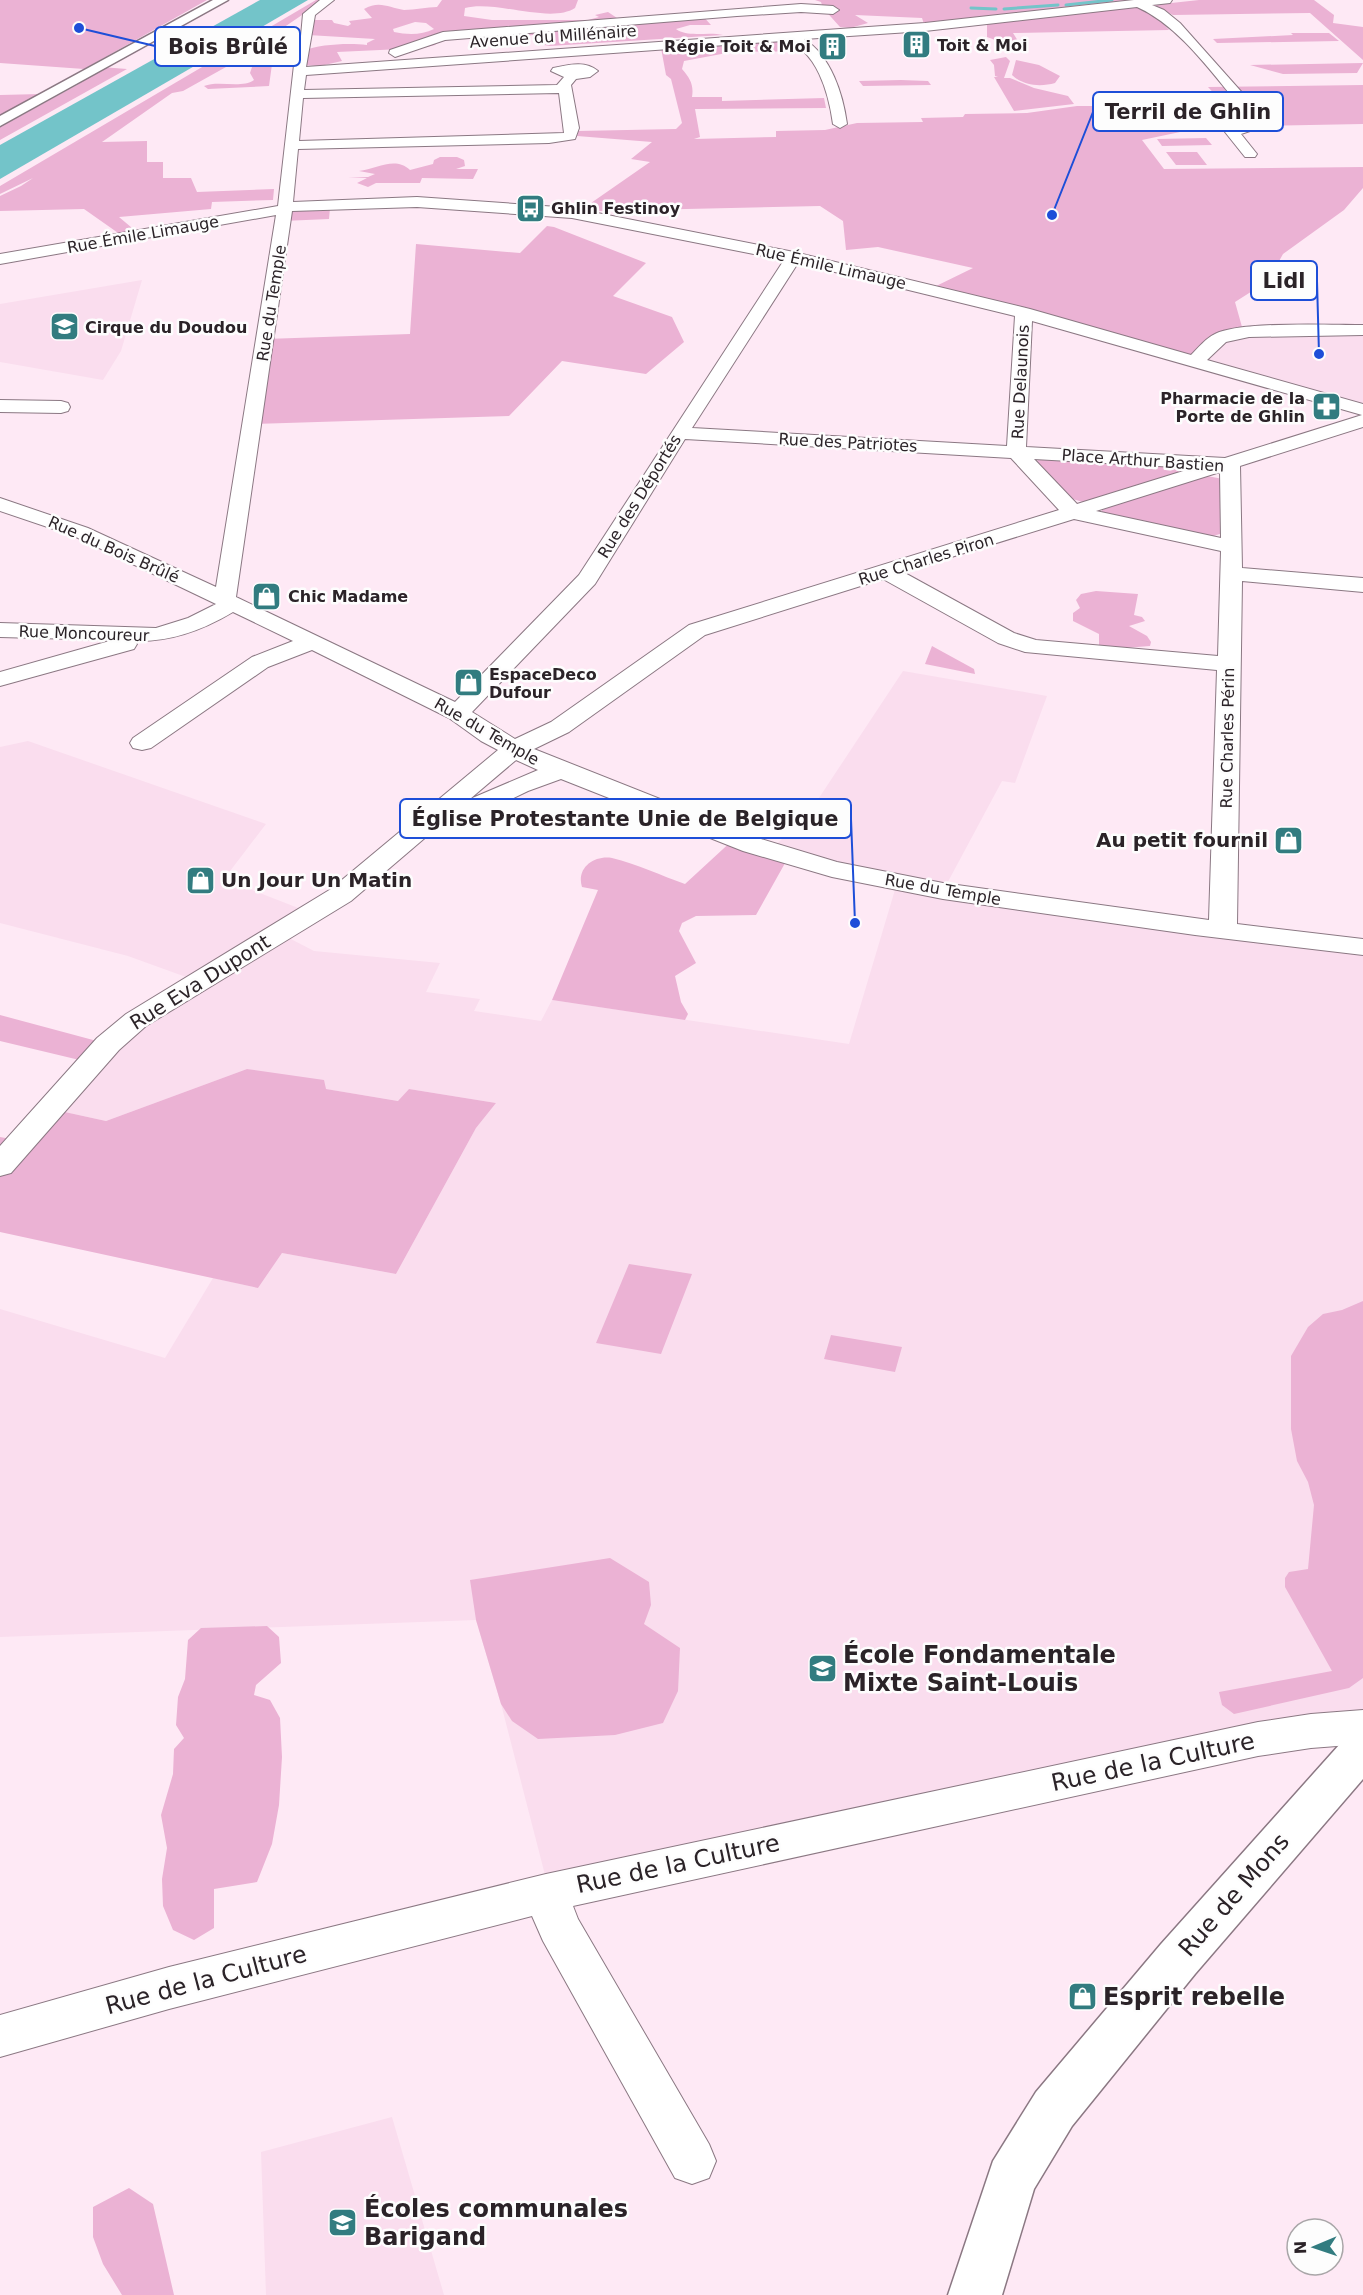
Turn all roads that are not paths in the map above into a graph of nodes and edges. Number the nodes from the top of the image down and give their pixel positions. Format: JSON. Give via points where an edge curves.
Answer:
{"nodes":[{"id":1,"x":222,"y":0,"type":"edge"},
{"id":2,"x":328,"y":0,"type":"edge"},
{"id":3,"x":716,"y":0,"type":"edge"},
{"id":4,"x":1166,"y":0,"type":"edge"},
{"id":5,"x":1138,"y":3,"type":"junction"},
{"id":6,"x":833,"y":10,"type":"dead end"},
{"id":7,"x":608,"y":12,"type":"dead end"},
{"id":8,"x":737,"y":12,"type":"junction"},
{"id":9,"x":620,"y":20,"type":"junction"},
{"id":10,"x":793,"y":36,"type":"junction"},
{"id":11,"x":360,"y":66,"type":"junction"},
{"id":12,"x":301,"y":71,"type":"junction"},
{"id":13,"x":572,"y":75,"type":"dead end"},
{"id":14,"x":564,"y":89,"type":"junction"},
{"id":15,"x":298,"y":94,"type":"junction"},
{"id":16,"x":0,"y":122,"type":"edge"},
{"id":17,"x":840,"y":124,"type":"dead end"},
{"id":18,"x":293,"y":145,"type":"junction"},
{"id":19,"x":1250,"y":154,"type":"dead end"},
{"id":20,"x":285,"y":208,"type":"junction"},
{"id":21,"x":794,"y":257,"type":"junction"},
{"id":22,"x":0,"y":259,"type":"edge"},
{"id":23,"x":1024,"y":313,"type":"junction"},
{"id":24,"x":1363,"y":330,"type":"edge"},
{"id":25,"x":1194,"y":362,"type":"junction"},
{"id":26,"x":0,"y":406,"type":"edge"},
{"id":27,"x":61,"y":407,"type":"dead end"},
{"id":28,"x":1363,"y":410,"type":"edge"},
{"id":29,"x":1363,"y":422,"type":"edge"},
{"id":30,"x":679,"y":433,"type":"junction"},
{"id":31,"x":1016,"y":451,"type":"junction"},
{"id":32,"x":1230,"y":464,"type":"junction"},
{"id":33,"x":0,"y":504,"type":"edge"},
{"id":34,"x":1074,"y":513,"type":"junction"},
{"id":35,"x":1232,"y":547,"type":"junction"},
{"id":36,"x":886,"y":572,"type":"junction"},
{"id":37,"x":1231,"y":574,"type":"junction"},
{"id":38,"x":1363,"y":585,"type":"edge"},
{"id":39,"x":229,"y":602,"type":"junction"},
{"id":40,"x":0,"y":630,"type":"edge"},
{"id":41,"x":156,"y":635,"type":"junction"},
{"id":42,"x":314,"y":641,"type":"junction"},
{"id":43,"x":1229,"y":664,"type":"junction"},
{"id":44,"x":0,"y":678,"type":"edge"},
{"id":45,"x":458,"y":713,"type":"junction"},
{"id":46,"x":142,"y":743,"type":"dead end"},
{"id":47,"x":514,"y":749,"type":"junction"},
{"id":48,"x":563,"y":771,"type":"junction"},
{"id":49,"x":408,"y":840,"type":"junction"},
{"id":50,"x":1223,"y":930,"type":"junction"},
{"id":51,"x":1363,"y":947,"type":"edge"},
{"id":52,"x":0,"y":1166,"type":"edge"},
{"id":53,"x":1363,"y":1727,"type":"edge"},
{"id":54,"x":1363,"y":1748,"type":"edge"},
{"id":55,"x":546,"y":1893,"type":"junction"},
{"id":56,"x":0,"y":2036,"type":"edge"},
{"id":57,"x":693,"y":2161,"type":"dead end"},
{"id":58,"x":975,"y":2295,"type":"edge"}],
"edges":[{"from":1,"to":16,"type":"main road"},
{"from":2,"to":12,"type":"street","name":"Rue du Temple","via":[[309,14]]},
{"from":3,"to":8,"type":"street"},
{"from":4,"to":5,"type":"street"},
{"from":5,"to":10,"type":"street","via":[[980,22]]},
{"from":5,"to":19,"type":"street","via":[[1176,26],[1255,115],[1257,124],[1232,132]]},
{"from":6,"to":8,"type":"street"},
{"from":7,"to":9,"type":"street"},
{"from":8,"to":9,"type":"street"},
{"from":9,"to":11,"type":"street","via":[[443,36]]},
{"from":10,"to":11,"type":"street","name":"Avenue du Millénaire","via":[[633,43]]},
{"from":10,"to":17,"type":"street","via":[[813,51]]},
{"from":11,"to":12,"type":"street","name":"Avenue du Millénaire"},
{"from":12,"to":15,"type":"street","name":"Rue du Temple"},
{"from":13,"to":14,"type":"street"},
{"from":14,"to":15,"type":"street"},
{"from":14,"to":18,"type":"street","via":[[570,136]]},
{"from":15,"to":18,"type":"street","name":"Rue du Temple"},
{"from":18,"to":20,"type":"street","name":"Rue du Temple"},
{"from":20,"to":21,"type":"street","name":"Rue Émile Limauge","via":[[417,202],[572,213]]},
{"from":20,"to":22,"type":"street","name":"Rue Émile Limauge"},
{"from":20,"to":39,"type":"street","name":"Rue du Temple"},
{"from":21,"to":23,"type":"street","name":"Rue Émile Limauge"},
{"from":21,"to":30,"type":"street","name":"Rue des Déportés"},
{"from":23,"to":25,"type":"street","name":"Rue Émile Limauge"},
{"from":23,"to":31,"type":"street","name":"Rue Delaunois"},
{"from":24,"to":25,"type":"street","via":[[1228,335]]},
{"from":25,"to":28,"type":"street","name":"Rue Émile Limauge"},
{"from":26,"to":27,"type":"street"},
{"from":29,"to":32,"type":"street","name":"Rue Charles Piron"},
{"from":30,"to":31,"type":"street","name":"Rue des Patriotes"},
{"from":30,"to":45,"type":"street","name":"Rue des Déportés","via":[[587,579]]},
{"from":31,"to":32,"type":"street","name":"Place Arthur Bastien"},
{"from":31,"to":34,"type":"street","name":"Place Arthur Bastien"},
{"from":32,"to":34,"type":"street","name":"Rue Charles Piron"},
{"from":32,"to":35,"type":"street","name":"Place Arthur Bastien"},
{"from":33,"to":39,"type":"street","name":"Rue du Bois Brûlé","via":[[81,532]]},
{"from":34,"to":35,"type":"street"},
{"from":34,"to":36,"type":"street","name":"Rue Charles Piron"},
{"from":35,"to":37,"type":"street","name":"Rue Charles Périn"},
{"from":36,"to":43,"type":"street","via":[[1006,638],[1033,648]]},
{"from":36,"to":47,"type":"street","name":"Rue Charles Piron","via":[[697,630],[560,727]]},
{"from":37,"to":38,"type":"street"},
{"from":37,"to":43,"type":"street","name":"Rue Charles Périn"},
{"from":39,"to":41,"type":"street","name":"Rue Moncoureur","via":[[213,615]]},
{"from":39,"to":42,"type":"street","name":"Rue du Temple"},
{"from":40,"to":41,"type":"street","name":"Rue Moncoureur"},
{"from":41,"to":44,"type":"street"},
{"from":42,"to":45,"type":"street","name":"Rue du Temple"},
{"from":42,"to":46,"type":"street","via":[[260,662]]},
{"from":43,"to":50,"type":"street","name":"Rue Charles Périn"},
{"from":45,"to":47,"type":"street","name":"Rue du Temple"},
{"from":47,"to":48,"type":"street","name":"Rue du Temple"},
{"from":47,"to":49,"type":"street","name":"Rue Charles Piron"},
{"from":48,"to":49,"type":"street","via":[[523,784]]},
{"from":48,"to":50,"type":"street","name":"Rue du Temple","via":[[752,845],[832,869],[943,891]]},
{"from":49,"to":52,"type":"street","name":"Rue Eva Dupont","via":[[341,895],[136,1020],[108,1044]]},
{"from":50,"to":51,"type":"street","name":"Rue du Temple"},
{"from":53,"to":55,"type":"street","name":"Rue de la Culture","via":[[1258,1739]]},
{"from":54,"to":58,"type":"main road","name":"Rue de Mons","via":[[1178,1959],[1054,2109],[1011,2179]]},
{"from":55,"to":56,"type":"street","name":"Rue de la Culture","via":[[169,1988]]},
{"from":55,"to":57,"type":"street","via":[[559,1927]]}]}
